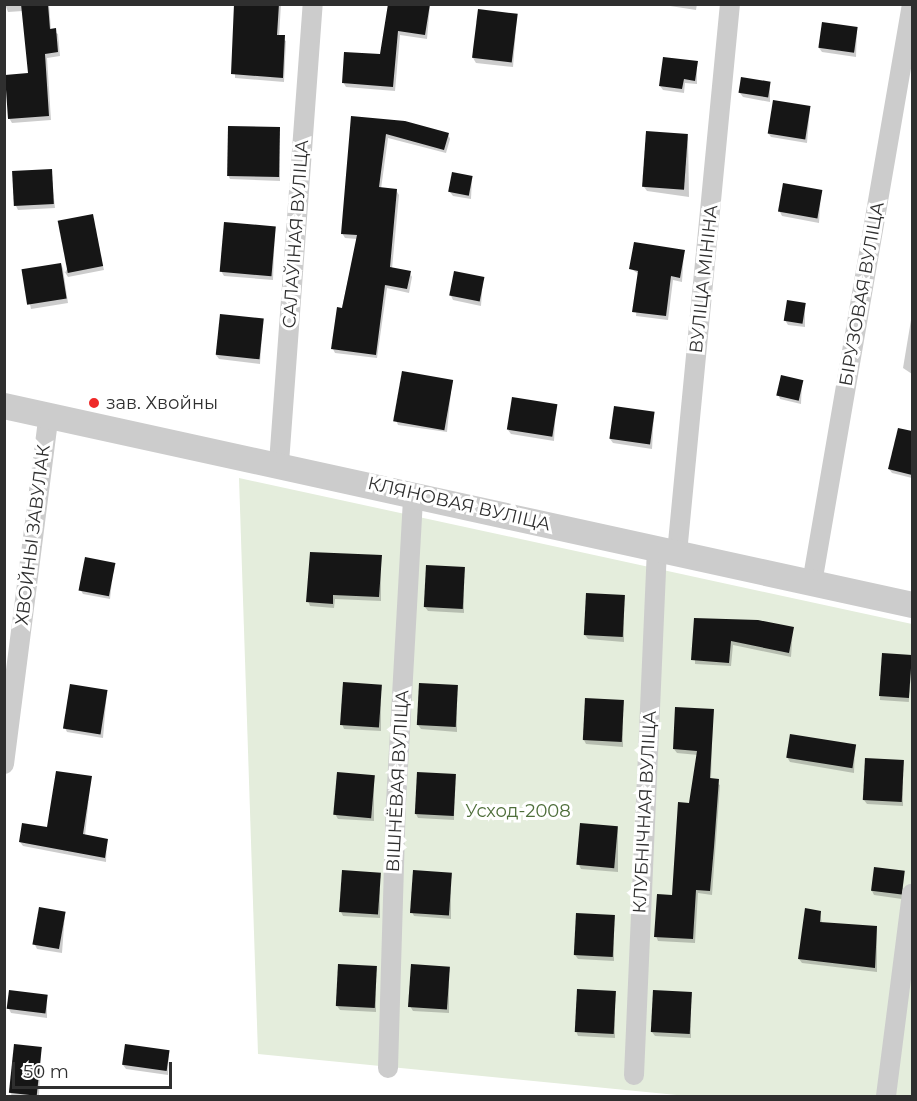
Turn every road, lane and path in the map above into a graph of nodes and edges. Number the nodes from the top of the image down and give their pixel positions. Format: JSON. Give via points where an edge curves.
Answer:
{"nodes":[{"id":1,"x":313,"y":4,"type":"edge"},
{"id":2,"x":730,"y":4,"type":"edge"},
{"id":3,"x":912,"y":4,"type":"edge"},
{"id":4,"x":4,"y":406,"type":"edge"},
{"id":5,"x":49,"y":414,"type":"junction"},
{"id":6,"x":279,"y":463,"type":"junction"},
{"id":7,"x":413,"y":495,"type":"junction"},
{"id":8,"x":667,"y":551,"type":"junction"},
{"id":9,"x":812,"y":583,"type":"junction"},
{"id":10,"x":912,"y":605,"type":"edge"},
{"id":11,"x":4,"y":764,"type":"edge"},
{"id":12,"x":912,"y":894,"type":"edge"},
{"id":13,"x":388,"y":1068,"type":"dead end"},
{"id":14,"x":634,"y":1075,"type":"dead end"},
{"id":15,"x":886,"y":1096,"type":"edge"}],
"edges":[{"from":1,"to":6,"type":"street","name":"САЛАЎІНАЯ ВУЛІЦА"},
{"from":2,"to":8,"type":"street","name":"ВУЛІЦА МІНІНА"},
{"from":3,"to":9,"type":"street","name":"БІРУЗОВАЯ ВУЛІЦА"},
{"from":4,"to":5,"type":"street","name":"КЛЯНОВАЯ ВУЛІЦА"},
{"from":5,"to":6,"type":"street","name":"КЛЯНОВАЯ ВУЛІЦА"},
{"from":5,"to":11,"type":"street","name":"ХВОЙНЫ ЗАВУЛАК"},
{"from":6,"to":7,"type":"street","name":"КЛЯНОВАЯ ВУЛІЦА"},
{"from":7,"to":8,"type":"street","name":"КЛЯНОВАЯ ВУЛІЦА"},
{"from":7,"to":13,"type":"street","name":"ВІШНЁВАЯ ВУЛІЦА","via":[[396,803]]},
{"from":8,"to":9,"type":"street","name":"КЛЯНОВАЯ ВУЛІЦА"},
{"from":8,"to":14,"type":"street","name":"КЛУБНІЧНАЯ ВУЛІЦА"},
{"from":9,"to":10,"type":"street","name":"КЛЯНОВАЯ ВУЛІЦА"},
{"from":12,"to":15,"type":"street"}]}
